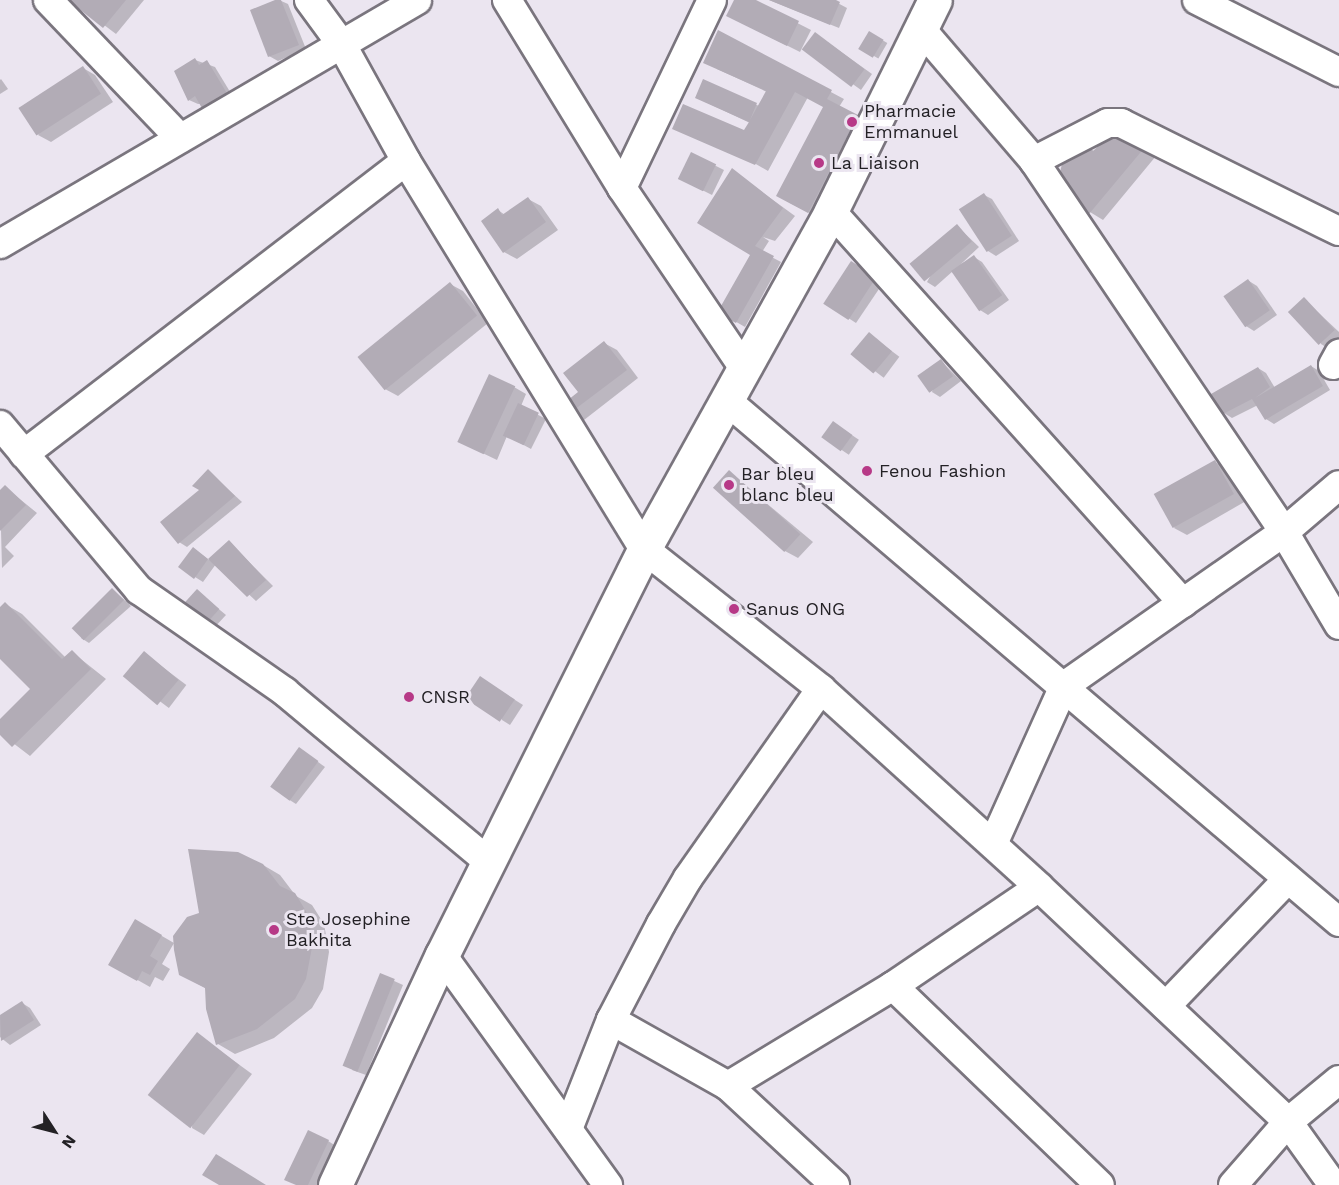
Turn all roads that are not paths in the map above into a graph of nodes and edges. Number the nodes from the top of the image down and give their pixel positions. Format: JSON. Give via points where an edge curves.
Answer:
{"nodes":[{"id":1,"x":48,"y":0,"type":"edge"},
{"id":2,"x":309,"y":0,"type":"edge"},
{"id":3,"x":417,"y":0,"type":"edge"},
{"id":4,"x":507,"y":0,"type":"edge"},
{"id":5,"x":712,"y":0,"type":"edge"},
{"id":6,"x":1197,"y":0,"type":"edge"},
{"id":7,"x":928,"y":14,"type":"edge"},
{"id":8,"x":342,"y":45,"type":"junction"},
{"id":9,"x":1339,"y":72,"type":"edge"},
{"id":10,"x":180,"y":138,"type":"junction"},
{"id":11,"x":406,"y":161,"type":"junction"},
{"id":12,"x":1034,"y":161,"type":"junction"},
{"id":13,"x":622,"y":188,"type":"junction"},
{"id":14,"x":831,"y":211,"type":"junction"},
{"id":15,"x":1339,"y":231,"type":"edge"},
{"id":16,"x":0,"y":244,"type":"edge"},
{"id":17,"x":743,"y":367,"type":"junction"},
{"id":18,"x":726,"y":400,"type":"junction"},
{"id":19,"x":0,"y":425,"type":"edge"},
{"id":20,"x":24,"y":454,"type":"junction"},
{"id":21,"x":1339,"y":485,"type":"edge"},
{"id":22,"x":1284,"y":532,"type":"junction"},
{"id":23,"x":644,"y":549,"type":"junction"},
{"id":24,"x":1183,"y":603,"type":"junction"},
{"id":25,"x":1339,"y":625,"type":"edge"},
{"id":26,"x":1064,"y":686,"type":"junction"},
{"id":27,"x":821,"y":689,"type":"junction"},
{"id":28,"x":993,"y":844,"type":"junction"},
{"id":29,"x":488,"y":861,"type":"junction"},
{"id":30,"x":1288,"y":879,"type":"junction"},
{"id":31,"x":1040,"y":886,"type":"junction"},
{"id":32,"x":1339,"y":922,"type":"edge"},
{"id":33,"x":442,"y":955,"type":"junction"},
{"id":34,"x":893,"y":986,"type":"junction"},
{"id":35,"x":1166,"y":1006,"type":"junction"},
{"id":36,"x":611,"y":1020,"type":"junction"},
{"id":37,"x":1339,"y":1080,"type":"edge"},
{"id":38,"x":729,"y":1086,"type":"junction"},
{"id":39,"x":1288,"y":1122,"type":"junction"},
{"id":40,"x":568,"y":1129,"type":"junction"},
{"id":41,"x":335,"y":1185,"type":"edge"},
{"id":42,"x":608,"y":1185,"type":"edge"},
{"id":43,"x":836,"y":1185,"type":"edge"},
{"id":44,"x":1100,"y":1185,"type":"edge"},
{"id":45,"x":1233,"y":1185,"type":"edge"},
{"id":46,"x":1333,"y":1185,"type":"edge"}],
"edges":[{"from":1,"to":10,"type":"street"},
{"from":2,"to":8,"type":"street"},
{"from":3,"to":8,"type":"street"},
{"from":4,"to":13,"type":"street"},
{"from":5,"to":13,"type":"street"},
{"from":6,"to":9,"type":"street"},
{"from":7,"to":12,"type":"street"},
{"from":7,"to":14,"type":"main road"},
{"from":8,"to":10,"type":"street"},
{"from":8,"to":11,"type":"street"},
{"from":10,"to":16,"type":"street"},
{"from":11,"to":20,"type":"street"},
{"from":11,"to":23,"type":"street"},
{"from":12,"to":15,"type":"street","via":[[1108,123],[1121,123]]},
{"from":12,"to":22,"type":"street"},
{"from":13,"to":17,"type":"street"},
{"from":14,"to":17,"type":"main road"},
{"from":14,"to":24,"type":"street"},
{"from":17,"to":18,"type":"main road"},
{"from":18,"to":23,"type":"main road"},
{"from":18,"to":26,"type":"street"},
{"from":19,"to":20,"type":"street"},
{"from":20,"to":29,"type":"street","via":[[139,590],[285,692]]},
{"from":21,"to":22,"type":"street"},
{"from":22,"to":24,"type":"street"},
{"from":22,"to":25,"type":"street"},
{"from":23,"to":27,"type":"street"},
{"from":23,"to":29,"type":"main road"},
{"from":24,"to":26,"type":"street"},
{"from":26,"to":28,"type":"street"},
{"from":26,"to":30,"type":"street"},
{"from":27,"to":28,"type":"street"},
{"from":27,"to":36,"type":"street","via":[[688,878]]},
{"from":28,"to":31,"type":"street"},
{"from":29,"to":33,"type":"main road"},
{"from":30,"to":32,"type":"street"},
{"from":30,"to":35,"type":"street"},
{"from":31,"to":34,"type":"street"},
{"from":31,"to":35,"type":"street"},
{"from":33,"to":40,"type":"street"},
{"from":33,"to":41,"type":"main road"},
{"from":34,"to":38,"type":"street"},
{"from":34,"to":44,"type":"street"},
{"from":35,"to":39,"type":"street"},
{"from":36,"to":38,"type":"street"},
{"from":36,"to":40,"type":"street"},
{"from":37,"to":39,"type":"street"},
{"from":38,"to":43,"type":"street"},
{"from":39,"to":45,"type":"street"},
{"from":39,"to":46,"type":"street"},
{"from":40,"to":42,"type":"street"}]}
